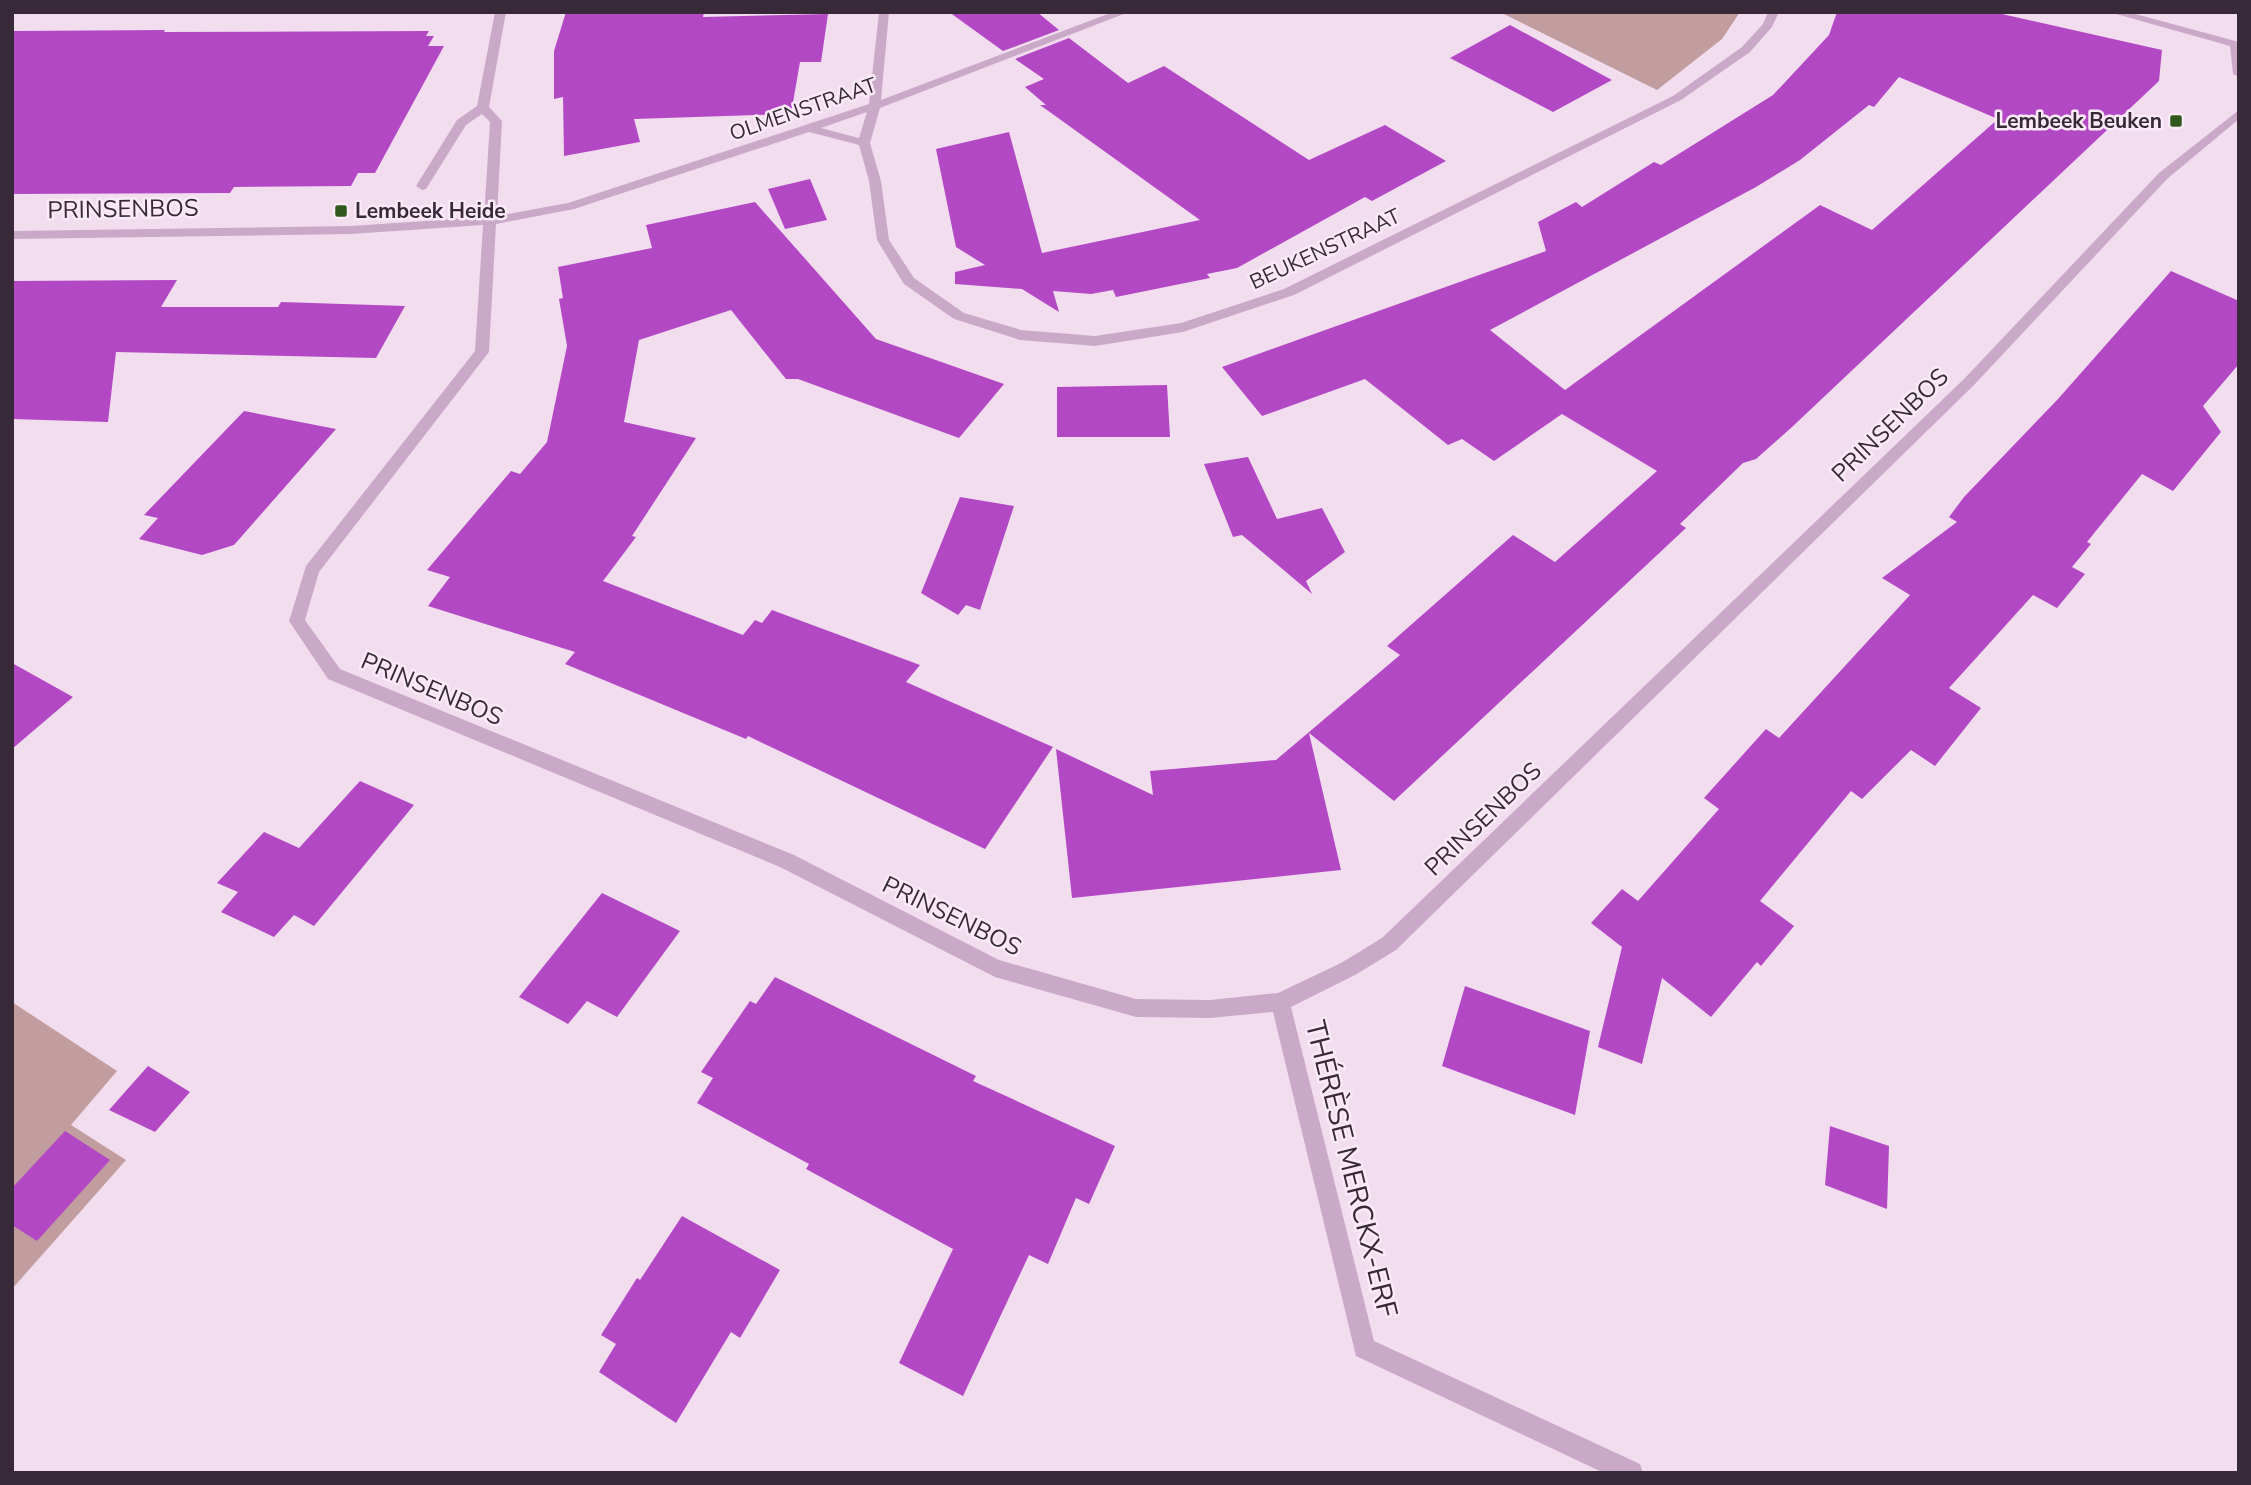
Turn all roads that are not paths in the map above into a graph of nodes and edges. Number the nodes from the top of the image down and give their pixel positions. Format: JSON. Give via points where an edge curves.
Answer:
{"nodes":[{"id":1,"x":501,"y":12,"type":"edge"},
{"id":2,"x":884,"y":12,"type":"edge"},
{"id":3,"x":1124,"y":12,"type":"edge"},
{"id":4,"x":1774,"y":12,"type":"edge"},
{"id":5,"x":2114,"y":12,"type":"edge"},
{"id":6,"x":2237,"y":45,"type":"edge"},
{"id":7,"x":2239,"y":74,"type":"edge"},
{"id":8,"x":875,"y":106,"type":"junction"},
{"id":9,"x":483,"y":108,"type":"junction"},
{"id":10,"x":2239,"y":113,"type":"edge"},
{"id":11,"x":809,"y":128,"type":"junction"},
{"id":12,"x":864,"y":143,"type":"junction"},
{"id":13,"x":422,"y":186,"type":"dead end"},
{"id":14,"x":489,"y":221,"type":"junction"},
{"id":15,"x":12,"y":235,"type":"edge"},
{"id":16,"x":1280,"y":1002,"type":"junction"},
{"id":17,"x":1631,"y":1473,"type":"edge"}],
"edges":[{"from":1,"to":9,"type":"street"},
{"from":2,"to":8,"type":"street"},
{"from":3,"to":8,"type":"street","name":"OLMENSTRAAT"},
{"from":4,"to":12,"type":"street","name":"BEUKENSTRAAT","via":[[1771,22],[1733,62],[1677,98],[1289,292],[1183,327],[1095,341],[1020,335],[959,316],[909,281],[883,240]]},
{"from":5,"to":6,"type":"street"},
{"from":6,"to":7,"type":"street"},
{"from":8,"to":11,"type":"street","name":"OLMENSTRAAT"},
{"from":8,"to":12,"type":"street"},
{"from":9,"to":13,"type":"street","via":[[460,123]]},
{"from":9,"to":14,"type":"street","via":[[496,121]]},
{"from":10,"to":16,"type":"street","name":"PRINSENBOS","via":[[2163,176],[1969,382],[1390,944]]},
{"from":11,"to":12,"type":"street"},
{"from":11,"to":14,"type":"street","name":"OLMENSTRAAT","via":[[617,193]]},
{"from":14,"to":15,"type":"street","name":"PRINSENBOS","via":[[351,230]]},
{"from":14,"to":16,"type":"street","name":"PRINSENBOS","via":[[482,352],[312,570],[297,621],[334,674],[787,861],[995,968],[1136,1008],[1210,1009]]},
{"from":16,"to":17,"type":"street","name":"THÉRÈSE MERCKX-ERF","via":[[1364,1348]]}]}
